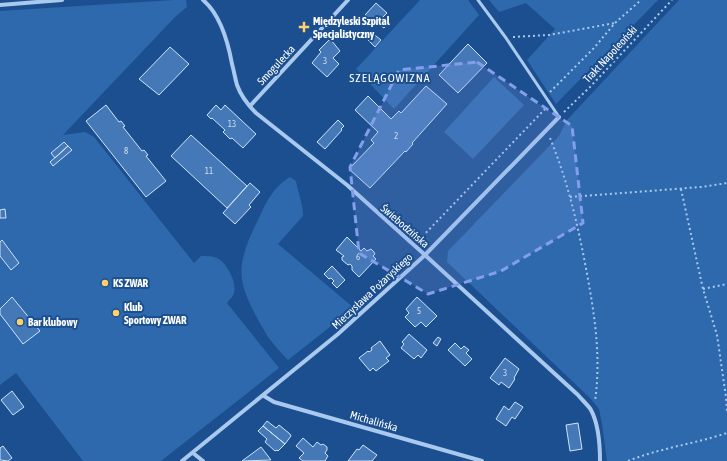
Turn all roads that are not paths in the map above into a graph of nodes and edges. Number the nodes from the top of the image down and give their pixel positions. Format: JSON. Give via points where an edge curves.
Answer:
{"nodes":[{"id":1,"x":62,"y":0,"type":"edge"},
{"id":2,"x":203,"y":0,"type":"edge"},
{"id":3,"x":348,"y":0,"type":"edge"},
{"id":4,"x":478,"y":0,"type":"edge"},
{"id":5,"x":0,"y":5,"type":"edge"},
{"id":6,"x":250,"y":106,"type":"junction"},
{"id":7,"x":559,"y":117,"type":"joint"},
{"id":8,"x":425,"y":254,"type":"junction"},
{"id":9,"x":264,"y":396,"type":"junction"},
{"id":10,"x":193,"y":453,"type":"junction"},
{"id":11,"x":182,"y":461,"type":"edge"},
{"id":12,"x":203,"y":461,"type":"edge"},
{"id":13,"x":482,"y":461,"type":"edge"},
{"id":14,"x":600,"y":461,"type":"edge"}],
"edges":[{"from":1,"to":5,"type":"street"},
{"from":2,"to":6,"type":"street","name":"Świebodzińska","via":[[219,23],[227,43],[237,86]]},
{"from":3,"to":6,"type":"street","name":"Smogulecka"},
{"from":4,"to":7,"type":"lane"},
{"from":6,"to":8,"type":"street","name":"Świebodzińska"},
{"from":7,"to":8,"type":"street","name":"Mieczysława Pożaryskiego"},
{"from":8,"to":9,"type":"street","name":"Mieczysława Pożaryskiego","via":[[338,334]]},
{"from":8,"to":14,"type":"street","name":"Świebodzińska","via":[[591,409],[600,447]]},
{"from":9,"to":10,"type":"street","name":"Mieczysława Pożaryskiego"},
{"from":9,"to":13,"type":"street","name":"Michalińska","via":[[274,402]]},
{"from":10,"to":11,"type":"street","name":"Mieczysława Pożaryskiego"},
{"from":10,"to":12,"type":"street"}]}
